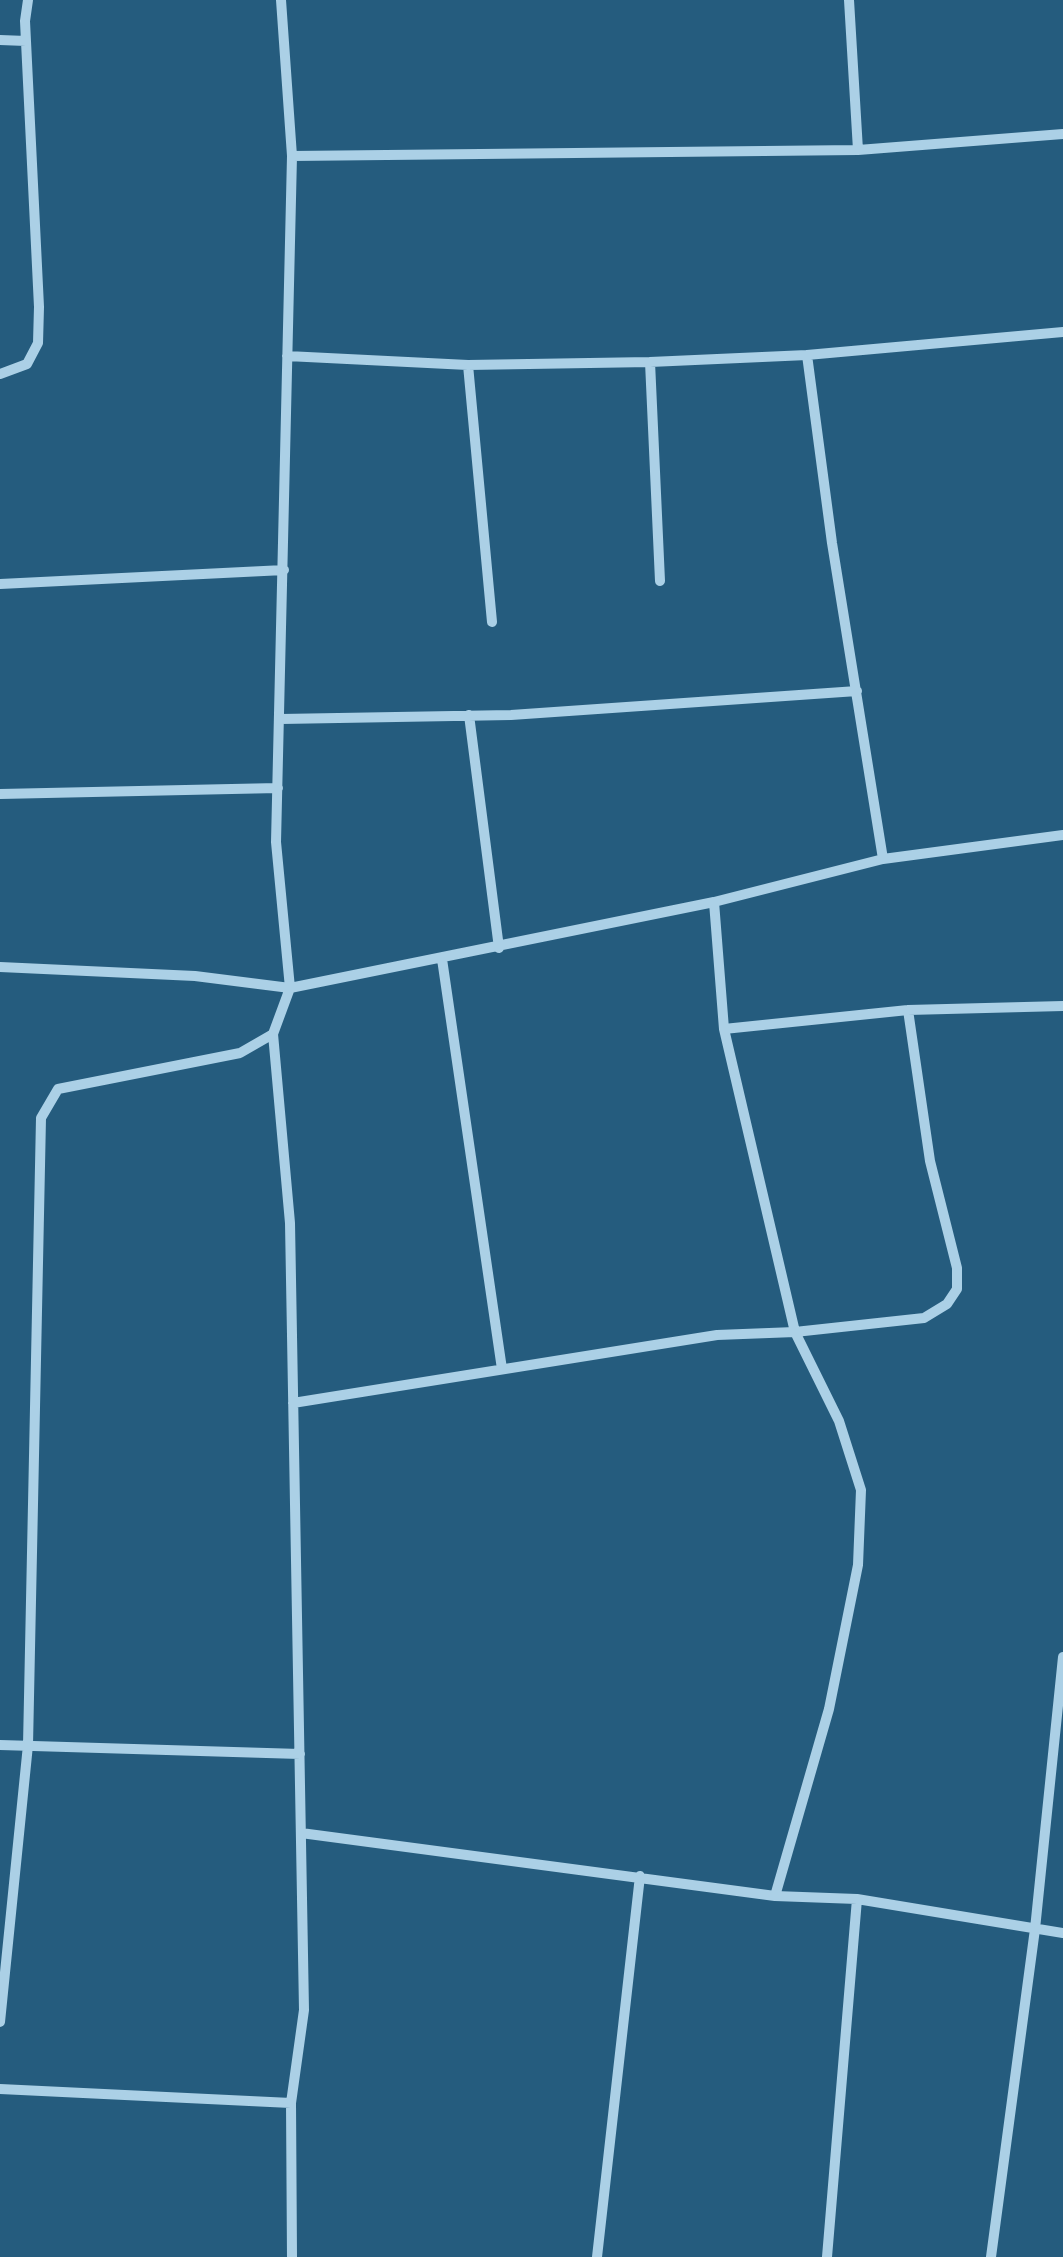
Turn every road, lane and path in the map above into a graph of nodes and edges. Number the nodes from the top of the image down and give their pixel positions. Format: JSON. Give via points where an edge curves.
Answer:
{"nodes":[{"id":1,"x":28,"y":0,"type":"edge"},
{"id":2,"x":281,"y":0,"type":"edge"},
{"id":3,"x":849,"y":0,"type":"edge"},
{"id":4,"x":0,"y":40,"type":"edge"},
{"id":5,"x":26,"y":40,"type":"junction"},
{"id":6,"x":1063,"y":134,"type":"edge"},
{"id":7,"x":858,"y":150,"type":"junction"},
{"id":8,"x":292,"y":156,"type":"junction"},
{"id":9,"x":1063,"y":332,"type":"edge"},
{"id":10,"x":807,"y":355,"type":"junction"},
{"id":11,"x":287,"y":356,"type":"junction"},
{"id":12,"x":650,"y":362,"type":"junction"},
{"id":13,"x":468,"y":365,"type":"junction"},
{"id":14,"x":0,"y":374,"type":"edge"},
{"id":15,"x":284,"y":570,"type":"junction"},
{"id":16,"x":660,"y":581,"type":"dead end"},
{"id":17,"x":0,"y":584,"type":"edge"},
{"id":18,"x":492,"y":622,"type":"dead end"},
{"id":19,"x":857,"y":691,"type":"junction"},
{"id":20,"x":469,"y":715,"type":"junction"},
{"id":21,"x":281,"y":719,"type":"junction"},
{"id":22,"x":278,"y":788,"type":"junction"},
{"id":23,"x":0,"y":794,"type":"edge"},
{"id":24,"x":1063,"y":835,"type":"edge"},
{"id":25,"x":884,"y":859,"type":"junction"},
{"id":26,"x":714,"y":902,"type":"junction"},
{"id":27,"x":499,"y":948,"type":"junction"},
{"id":28,"x":442,"y":959,"type":"junction"},
{"id":29,"x":0,"y":967,"type":"edge"},
{"id":30,"x":290,"y":988,"type":"junction"},
{"id":31,"x":1063,"y":1006,"type":"edge"},
{"id":32,"x":908,"y":1010,"type":"junction"},
{"id":33,"x":724,"y":1029,"type":"junction"},
{"id":34,"x":273,"y":1034,"type":"junction"},
{"id":35,"x":795,"y":1332,"type":"junction"},
{"id":36,"x":502,"y":1369,"type":"junction"},
{"id":37,"x":293,"y":1403,"type":"junction"},
{"id":38,"x":1063,"y":1657,"type":"edge"},
{"id":39,"x":0,"y":1745,"type":"edge"},
{"id":40,"x":28,"y":1745,"type":"junction"},
{"id":41,"x":300,"y":1754,"type":"junction"},
{"id":42,"x":301,"y":1833,"type":"junction"},
{"id":43,"x":640,"y":1876,"type":"junction"},
{"id":44,"x":775,"y":1896,"type":"junction"},
{"id":45,"x":857,"y":1899,"type":"junction"},
{"id":46,"x":1035,"y":1929,"type":"junction"},
{"id":47,"x":1063,"y":1933,"type":"edge"},
{"id":48,"x":3,"y":1952,"type":"edge"},
{"id":49,"x":0,"y":2022,"type":"edge"},
{"id":50,"x":0,"y":2089,"type":"edge"},
{"id":51,"x":291,"y":2103,"type":"junction"},
{"id":52,"x":292,"y":2257,"type":"edge"},
{"id":53,"x":597,"y":2257,"type":"edge"},
{"id":54,"x":827,"y":2257,"type":"edge"},
{"id":55,"x":991,"y":2257,"type":"edge"}],
"edges":[{"from":1,"to":5,"type":"street"},
{"from":2,"to":8,"type":"street"},
{"from":3,"to":7,"type":"street"},
{"from":4,"to":5,"type":"street"},
{"from":5,"to":14,"type":"street","via":[[38,343],[27,364]]},
{"from":6,"to":7,"type":"street"},
{"from":7,"to":8,"type":"street"},
{"from":8,"to":11,"type":"street"},
{"from":9,"to":10,"type":"street"},
{"from":10,"to":12,"type":"street"},
{"from":10,"to":19,"type":"street"},
{"from":11,"to":13,"type":"street"},
{"from":11,"to":15,"type":"street"},
{"from":12,"to":13,"type":"street"},
{"from":12,"to":16,"type":"street"},
{"from":13,"to":18,"type":"street"},
{"from":15,"to":17,"type":"street"},
{"from":15,"to":21,"type":"street"},
{"from":19,"to":20,"type":"street"},
{"from":19,"to":25,"type":"street"},
{"from":20,"to":21,"type":"street"},
{"from":20,"to":27,"type":"street"},
{"from":21,"to":22,"type":"street"},
{"from":22,"to":23,"type":"street"},
{"from":22,"to":30,"type":"street","via":[[276,842]]},
{"from":24,"to":25,"type":"street"},
{"from":25,"to":26,"type":"street"},
{"from":26,"to":27,"type":"street"},
{"from":26,"to":33,"type":"street"},
{"from":27,"to":28,"type":"street"},
{"from":28,"to":30,"type":"street"},
{"from":28,"to":36,"type":"street"},
{"from":29,"to":30,"type":"street","via":[[195,976]]},
{"from":30,"to":34,"type":"street"},
{"from":31,"to":32,"type":"street"},
{"from":32,"to":33,"type":"street"},
{"from":32,"to":35,"type":"street","via":[[930,1161],[957,1268],[957,1289],[947,1304],[924,1318]]},
{"from":33,"to":35,"type":"street"},
{"from":34,"to":37,"type":"street","via":[[290,1223]]},
{"from":34,"to":40,"type":"street","via":[[240,1053],[58,1089],[41,1118]]},
{"from":35,"to":36,"type":"street","via":[[717,1335]]},
{"from":35,"to":44,"type":"street","via":[[840,1420],[861,1490],[858,1565],[829,1709]]},
{"from":36,"to":37,"type":"street"},
{"from":37,"to":41,"type":"street"},
{"from":38,"to":46,"type":"street"},
{"from":39,"to":40,"type":"street"},
{"from":40,"to":41,"type":"street"},
{"from":40,"to":48,"type":"street"},
{"from":41,"to":42,"type":"street"},
{"from":42,"to":43,"type":"street"},
{"from":42,"to":51,"type":"street","via":[[304,2010]]},
{"from":43,"to":44,"type":"street"},
{"from":43,"to":53,"type":"street"},
{"from":44,"to":45,"type":"street"},
{"from":45,"to":46,"type":"street"},
{"from":45,"to":54,"type":"street"},
{"from":46,"to":47,"type":"street"},
{"from":46,"to":55,"type":"street"},
{"from":48,"to":49,"type":"street"},
{"from":50,"to":51,"type":"street"},
{"from":51,"to":52,"type":"street"}]}
